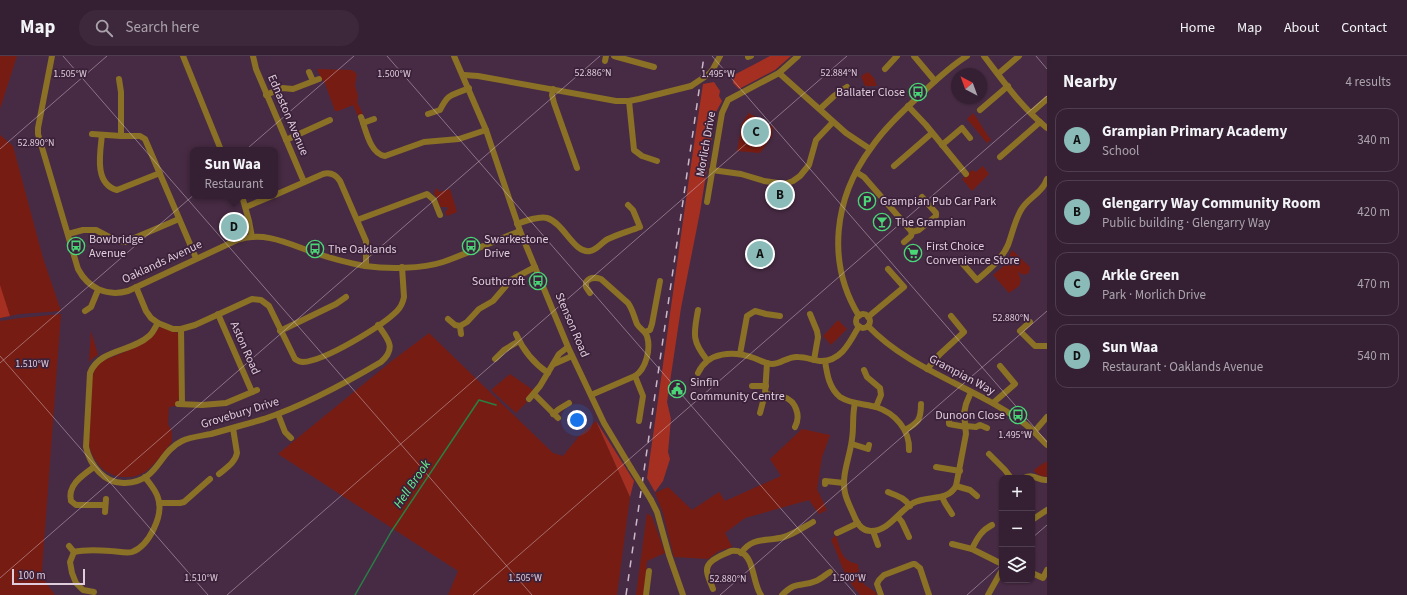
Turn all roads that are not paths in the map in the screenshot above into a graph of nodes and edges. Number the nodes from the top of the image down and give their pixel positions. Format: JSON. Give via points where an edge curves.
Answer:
{"nodes":[{"id":1,"x":52,"y":56,"type":"edge"},
{"id":2,"x":183,"y":56,"type":"edge"},
{"id":3,"x":254,"y":56,"type":"edge"},
{"id":4,"x":454,"y":56,"type":"edge"},
{"id":5,"x":614,"y":56,"type":"edge"},
{"id":6,"x":720,"y":56,"type":"edge"},
{"id":7,"x":798,"y":56,"type":"edge"},
{"id":8,"x":896,"y":56,"type":"edge"},
{"id":9,"x":914,"y":56,"type":"edge"},
{"id":10,"x":966,"y":56,"type":"edge"},
{"id":11,"x":984,"y":56,"type":"edge"},
{"id":12,"x":1019,"y":56,"type":"edge"},
{"id":13,"x":654,"y":67,"type":"dead end"},
{"id":14,"x":885,"y":69,"type":"dead end"},
{"id":15,"x":309,"y":72,"type":"dead end"},
{"id":16,"x":779,"y":73,"type":"junction"},
{"id":17,"x":998,"y":74,"type":"junction"},
{"id":18,"x":464,"y":75,"type":"junction"},
{"id":19,"x":119,"y":80,"type":"dead end"},
{"id":20,"x":935,"y":81,"type":"junction"},
{"id":21,"x":1008,"y":86,"type":"junction"},
{"id":22,"x":847,"y":87,"type":"dead end"},
{"id":23,"x":469,"y":88,"type":"junction"},
{"id":24,"x":553,"y":89,"type":"junction"},
{"id":25,"x":266,"y":95,"type":"junction"},
{"id":26,"x":1047,"y":99,"type":"edge"},
{"id":27,"x":629,"y":101,"type":"junction"},
{"id":28,"x":908,"y":106,"type":"junction"},
{"id":29,"x":820,"y":109,"type":"junction"},
{"id":30,"x":980,"y":110,"type":"dead end"},
{"id":31,"x":1030,"y":113,"type":"junction"},
{"id":32,"x":428,"y":114,"type":"dead end"},
{"id":33,"x":374,"y":119,"type":"dead end"},
{"id":34,"x":330,"y":120,"type":"dead end"},
{"id":35,"x":833,"y":122,"type":"junction"},
{"id":36,"x":1040,"y":122,"type":"junction"},
{"id":37,"x":1047,"y":128,"type":"edge"},
{"id":38,"x":486,"y":130,"type":"junction"},
{"id":39,"x":932,"y":132,"type":"junction"},
{"id":40,"x":92,"y":134,"type":"dead end"},
{"id":41,"x":102,"y":135,"type":"junction"},
{"id":42,"x":121,"y":136,"type":"junction"},
{"id":43,"x":970,"y":138,"type":"dead end"},
{"id":44,"x":286,"y":140,"type":"junction"},
{"id":45,"x":942,"y":145,"type":"junction"},
{"id":46,"x":220,"y":147,"type":"edge"},
{"id":47,"x":870,"y":149,"type":"junction"},
{"id":48,"x":1000,"y":157,"type":"dead end"},
{"id":49,"x":657,"y":161,"type":"dead end"},
{"id":50,"x":894,"y":166,"type":"dead end"},
{"id":51,"x":577,"y":168,"type":"dead end"},
{"id":52,"x":712,"y":170,"type":"junction"},
{"id":53,"x":856,"y":172,"type":"junction"},
{"id":54,"x":160,"y":173,"type":"junction"},
{"id":55,"x":966,"y":174,"type":"dead end"},
{"id":56,"x":1047,"y":179,"type":"edge"},
{"id":57,"x":304,"y":182,"type":"junction"},
{"id":58,"x":278,"y":193,"type":"edge"},
{"id":59,"x":922,"y":197,"type":"dead end"},
{"id":60,"x":243,"y":199,"type":"edge"},
{"id":61,"x":265,"y":199,"type":"edge"},
{"id":62,"x":707,"y":202,"type":"dead end"},
{"id":63,"x":628,"y":205,"type":"dead end"},
{"id":64,"x":246,"y":207,"type":"junction"},
{"id":65,"x":440,"y":216,"type":"dead end"},
{"id":66,"x":179,"y":219,"type":"junction"},
{"id":67,"x":357,"y":220,"type":"junction"},
{"id":68,"x":517,"y":224,"type":"junction"},
{"id":69,"x":520,"y":231,"type":"junction"},
{"id":70,"x":912,"y":232,"type":"junction"},
{"id":71,"x":68,"y":234,"type":"junction"},
{"id":72,"x":252,"y":237,"type":"junction"},
{"id":73,"x":904,"y":242,"type":"dead end"},
{"id":74,"x":196,"y":258,"type":"junction"},
{"id":75,"x":962,"y":263,"type":"dead end"},
{"id":76,"x":366,"y":266,"type":"junction"},
{"id":77,"x":402,"y":267,"type":"junction"},
{"id":78,"x":535,"y":267,"type":"junction"},
{"id":79,"x":888,"y":269,"type":"dead end"},
{"id":80,"x":660,"y":281,"type":"dead end"},
{"id":81,"x":136,"y":287,"type":"junction"},
{"id":82,"x":98,"y":290,"type":"junction"},
{"id":83,"x":590,"y":292,"type":"dead end"},
{"id":84,"x":346,"y":297,"type":"dead end"},
{"id":85,"x":698,"y":310,"type":"dead end"},
{"id":86,"x":85,"y":312,"type":"dead end"},
{"id":87,"x":218,"y":314,"type":"junction"},
{"id":88,"x":780,"y":316,"type":"dead end"},
{"id":89,"x":859,"y":316,"type":"junction"},
{"id":90,"x":951,"y":316,"type":"dead end"},
{"id":91,"x":868,"y":317,"type":"junction"},
{"id":92,"x":448,"y":319,"type":"dead end"},
{"id":93,"x":805,"y":322,"type":"dead end"},
{"id":94,"x":1030,"y":322,"type":"dead end"},
{"id":95,"x":158,"y":323,"type":"junction"},
{"id":96,"x":378,"y":325,"type":"junction"},
{"id":97,"x":460,"y":326,"type":"junction"},
{"id":98,"x":859,"y":326,"type":"junction"},
{"id":99,"x":868,"y":326,"type":"junction"},
{"id":100,"x":181,"y":329,"type":"junction"},
{"id":101,"x":280,"y":331,"type":"junction"},
{"id":102,"x":645,"y":332,"type":"junction"},
{"id":103,"x":461,"y":334,"type":"dead end"},
{"id":104,"x":1047,"y":346,"type":"edge"},
{"id":105,"x":568,"y":347,"type":"junction"},
{"id":106,"x":740,"y":354,"type":"junction"},
{"id":107,"x":572,"y":356,"type":"junction"},
{"id":108,"x":495,"y":359,"type":"dead end"},
{"id":109,"x":707,"y":360,"type":"junction"},
{"id":110,"x":814,"y":360,"type":"junction"},
{"id":111,"x":825,"y":361,"type":"junction"},
{"id":112,"x":767,"y":363,"type":"junction"},
{"id":113,"x":554,"y":364,"type":"junction"},
{"id":114,"x":1000,"y":366,"type":"dead end"},
{"id":115,"x":927,"y":369,"type":"junction"},
{"id":116,"x":864,"y":370,"type":"dead end"},
{"id":117,"x":548,"y":373,"type":"junction"},
{"id":118,"x":698,"y":373,"type":"dead end"},
{"id":119,"x":635,"y":376,"type":"junction"},
{"id":120,"x":752,"y":386,"type":"dead end"},
{"id":121,"x":766,"y":386,"type":"junction"},
{"id":122,"x":971,"y":392,"type":"junction"},
{"id":123,"x":534,"y":394,"type":"junction"},
{"id":124,"x":765,"y":394,"type":"junction"},
{"id":125,"x":591,"y":395,"type":"junction"},
{"id":126,"x":529,"y":399,"type":"dead end"},
{"id":127,"x":569,"y":403,"type":"dead end"},
{"id":128,"x":855,"y":403,"type":"junction"},
{"id":129,"x":993,"y":403,"type":"junction"},
{"id":130,"x":921,"y":404,"type":"dead end"},
{"id":131,"x":876,"y":407,"type":"junction"},
{"id":132,"x":760,"y":413,"type":"dead end"},
{"id":133,"x":278,"y":414,"type":"junction"},
{"id":134,"x":1047,"y":417,"type":"edge"},
{"id":135,"x":639,"y":421,"type":"dead end"},
{"id":136,"x":949,"y":421,"type":"dead end"},
{"id":137,"x":966,"y":426,"type":"junction"},
{"id":138,"x":795,"y":427,"type":"dead end"},
{"id":139,"x":233,"y":428,"type":"junction"},
{"id":140,"x":987,"y":428,"type":"dead end"},
{"id":141,"x":905,"y":430,"type":"junction"},
{"id":142,"x":1034,"y":432,"type":"junction"},
{"id":143,"x":291,"y":438,"type":"dead end"},
{"id":144,"x":852,"y":444,"type":"junction"},
{"id":145,"x":869,"y":445,"type":"dead end"},
{"id":146,"x":1046,"y":446,"type":"edge"},
{"id":147,"x":909,"y":450,"type":"dead end"},
{"id":148,"x":989,"y":454,"type":"dead end"},
{"id":149,"x":94,"y":467,"type":"junction"},
{"id":150,"x":936,"y":467,"type":"dead end"},
{"id":151,"x":960,"y":471,"type":"junction"},
{"id":152,"x":219,"y":474,"type":"dead end"},
{"id":153,"x":1009,"y":475,"type":"edge"},
{"id":154,"x":145,"y":477,"type":"junction"},
{"id":155,"x":1035,"y":477,"type":"edge"},
{"id":156,"x":210,"y":479,"type":"dead end"},
{"id":157,"x":1047,"y":480,"type":"edge"},
{"id":158,"x":844,"y":483,"type":"junction"},
{"id":159,"x":825,"y":484,"type":"dead end"},
{"id":160,"x":956,"y":486,"type":"junction"},
{"id":161,"x":888,"y":492,"type":"dead end"},
{"id":162,"x":977,"y":496,"type":"dead end"},
{"id":163,"x":942,"y":497,"type":"junction"},
{"id":164,"x":159,"y":503,"type":"junction"},
{"id":165,"x":910,"y":506,"type":"junction"},
{"id":166,"x":1047,"y":510,"type":"edge"},
{"id":167,"x":105,"y":512,"type":"dead end"},
{"id":168,"x":952,"y":514,"type":"dead end"},
{"id":169,"x":898,"y":517,"type":"junction"},
{"id":170,"x":1035,"y":518,"type":"edge"},
{"id":171,"x":813,"y":522,"type":"dead end"},
{"id":172,"x":858,"y":523,"type":"junction"},
{"id":173,"x":992,"y":525,"type":"dead end"},
{"id":174,"x":872,"y":531,"type":"junction"},
{"id":175,"x":837,"y":533,"type":"dead end"},
{"id":176,"x":909,"y":537,"type":"dead end"},
{"id":177,"x":952,"y":544,"type":"dead end"},
{"id":178,"x":878,"y":545,"type":"dead end"},
{"id":179,"x":69,"y":546,"type":"dead end"},
{"id":180,"x":961,"y":546,"type":"junction"},
{"id":181,"x":972,"y":549,"type":"junction"},
{"id":182,"x":74,"y":552,"type":"junction"},
{"id":183,"x":741,"y":553,"type":"junction"},
{"id":184,"x":959,"y":553,"type":"dead end"},
{"id":185,"x":999,"y":562,"type":"edge"},
{"id":186,"x":1047,"y":570,"type":"edge"},
{"id":187,"x":830,"y":572,"type":"dead end"},
{"id":188,"x":651,"y":575,"type":"dead end"},
{"id":189,"x":999,"y":575,"type":"edge"},
{"id":190,"x":1035,"y":575,"type":"edge"},
{"id":191,"x":713,"y":589,"type":"dead end"},
{"id":192,"x":82,"y":592,"type":"edge"},
{"id":193,"x":94,"y":592,"type":"dead end"},
{"id":194,"x":646,"y":595,"type":"edge"},
{"id":195,"x":683,"y":595,"type":"edge"},
{"id":196,"x":761,"y":595,"type":"edge"},
{"id":197,"x":782,"y":595,"type":"edge"},
{"id":198,"x":881,"y":595,"type":"edge"},
{"id":199,"x":929,"y":595,"type":"edge"},
{"id":200,"x":988,"y":595,"type":"edge"}],
"edges":[{"from":1,"to":71,"type":"street","via":[[38,134]]},
{"from":2,"to":46,"type":"street"},
{"from":3,"to":25,"type":"street","name":"Ednaston Avenue"},
{"from":4,"to":18,"type":"street","name":"Stenson Road"},
{"from":5,"to":13,"type":"street"},
{"from":6,"to":27,"type":"street","bridge":true,"via":[[713,69],[691,86]]},
{"from":7,"to":16,"type":"street","name":"Morlich Drive"},
{"from":8,"to":14,"type":"street"},
{"from":9,"to":20,"type":"street"},
{"from":10,"to":20,"type":"street"},
{"from":11,"to":17,"type":"street"},
{"from":12,"to":17,"type":"street"},
{"from":15,"to":25,"type":"street","via":[[316,80],[293,89],[282,88]]},
{"from":16,"to":29,"type":"street"},
{"from":16,"to":52,"type":"street","name":"Morlich Drive","via":[[728,100],[722,113]]},
{"from":17,"to":21,"type":"street"},
{"from":18,"to":23,"type":"street","name":"Stenson Road"},
{"from":18,"to":24,"type":"street"},
{"from":19,"to":42,"type":"street"},
{"from":20,"to":28,"type":"street"},
{"from":21,"to":30,"type":"street"},
{"from":21,"to":31,"type":"street"},
{"from":22,"to":29,"type":"street"},
{"from":23,"to":32,"type":"street","via":[[449,96],[440,110]]},
{"from":23,"to":38,"type":"street","name":"Stenson Road"},
{"from":24,"to":27,"type":"street","via":[[616,101]]},
{"from":24,"to":51,"type":"street","via":[[554,103]]},
{"from":25,"to":44,"type":"street","name":"Ednaston Avenue"},
{"from":26,"to":31,"type":"street"},
{"from":27,"to":49,"type":"street","via":[[634,150]]},
{"from":28,"to":39,"type":"street"},
{"from":28,"to":47,"type":"street"},
{"from":29,"to":35,"type":"street"},
{"from":31,"to":36,"type":"street"},
{"from":33,"to":38,"type":"street","via":[[362,120],[375,151],[385,156],[424,142],[459,140]]},
{"from":34,"to":44,"type":"street"},
{"from":35,"to":47,"type":"street","via":[[846,134]]},
{"from":35,"to":52,"type":"street","via":[[816,140],[809,164],[793,182],[785,184],[764,181]]},
{"from":36,"to":37,"type":"street"},
{"from":36,"to":48,"type":"street"},
{"from":38,"to":68,"type":"street","name":"Stenson Road"},
{"from":39,"to":45,"type":"street"},
{"from":39,"to":50,"type":"street"},
{"from":40,"to":41,"type":"street"},
{"from":41,"to":42,"type":"street"},
{"from":41,"to":54,"type":"street","via":[[101,170],[110,188],[117,190]]},
{"from":42,"to":54,"type":"street","via":[[140,136],[145,139]]},
{"from":43,"to":45,"type":"street","via":[[962,128]]},
{"from":44,"to":57,"type":"street","name":"Ednaston Avenue"},
{"from":45,"to":55,"type":"street"},
{"from":47,"to":53,"type":"street"},
{"from":52,"to":62,"type":"street","name":"Morlich Drive"},
{"from":53,"to":70,"type":"street","via":[[864,177]]},
{"from":53,"to":89,"type":"street","via":[[842,209],[838,248],[844,282]]},
{"from":54,"to":66,"type":"street"},
{"from":56,"to":75,"type":"street","via":[[1039,192],[1027,201],[1021,210],[1007,247],[988,272],[977,280]]},
{"from":57,"to":58,"type":"street"},
{"from":57,"to":67,"type":"street","via":[[327,173],[335,176]]},
{"from":59,"to":70,"type":"street","via":[[936,216],[919,230]]},
{"from":60,"to":64,"type":"street"},
{"from":61,"to":64,"type":"street"},
{"from":63,"to":68,"type":"street","via":[[640,227],[607,240],[591,251],[580,248],[559,224],[546,218],[530,219]]},
{"from":64,"to":72,"type":"street"},
{"from":65,"to":67,"type":"street","via":[[434,200],[427,194]]},
{"from":66,"to":71,"type":"street","via":[[125,242],[96,230]]},
{"from":66,"to":74,"type":"street"},
{"from":67,"to":76,"type":"street","via":[[366,242]]},
{"from":68,"to":69,"type":"street","name":"Stenson Road"},
{"from":69,"to":77,"type":"street","name":"Oaklands Avenue","via":[[442,262]]},
{"from":69,"to":78,"type":"street","name":"Stenson Road"},
{"from":70,"to":73,"type":"street"},
{"from":71,"to":82,"type":"street","via":[[81,274]]},
{"from":72,"to":74,"type":"street","name":"Oaklands Avenue","via":[[236,240]]},
{"from":72,"to":76,"type":"street","name":"Oaklands Avenue","via":[[274,238],[328,257]]},
{"from":74,"to":81,"type":"street","name":"Oaklands Avenue"},
{"from":76,"to":77,"type":"street","name":"Oaklands Avenue"},
{"from":77,"to":96,"type":"street","via":[[404,300],[397,311]]},
{"from":78,"to":97,"type":"street","via":[[511,280],[493,301],[479,309]]},
{"from":78,"to":105,"type":"street","name":"Stenson Road"},
{"from":79,"to":91,"type":"street","via":[[904,287]]},
{"from":80,"to":102,"type":"street","via":[[652,324],[650,330]]},
{"from":81,"to":82,"type":"street","name":"Oaklands Avenue","via":[[121,293]]},
{"from":81,"to":95,"type":"street","via":[[146,311]]},
{"from":82,"to":86,"type":"street","via":[[91,307]]},
{"from":83,"to":102,"type":"street","via":[[586,282],[597,277],[601,279],[631,307],[637,324]]},
{"from":84,"to":101,"type":"street"},
{"from":85,"to":109,"type":"street","via":[[700,320],[694,334],[697,345]]},
{"from":87,"to":100,"type":"street"},
{"from":87,"to":100,"type":"street","name":"Aston Road","via":[[255,391],[226,403],[180,403]]},
{"from":87,"to":101,"type":"street","via":[[252,299],[261,300],[269,306]]},
{"from":88,"to":106,"type":"street","via":[[755,311],[749,314]]},
{"from":89,"to":91,"type":"street","via":[[864,314]]},
{"from":89,"to":98,"type":"street","via":[[856,321]]},
{"from":90,"to":115,"type":"street","via":[[966,334],[940,354]]},
{"from":91,"to":99,"type":"street"},
{"from":92,"to":97,"type":"street"},
{"from":93,"to":110,"type":"street","via":[[811,316],[817,331]]},
{"from":94,"to":104,"type":"street","via":[[1020,331],[1035,346]]},
{"from":95,"to":100,"type":"street","via":[[173,329]]},
{"from":95,"to":149,"type":"street","name":"Grovebury Drive","via":[[143,341],[98,360],[92,368],[86,447]]},
{"from":96,"to":101,"type":"street","via":[[349,345],[305,362],[295,359]]},
{"from":96,"to":133,"type":"street","name":"Grovebury Drive","via":[[390,346],[390,351],[384,359],[325,393]]},
{"from":97,"to":103,"type":"street"},
{"from":98,"to":99,"type":"street"},
{"from":98,"to":111,"type":"street","via":[[844,351]]},
{"from":99,"to":115,"type":"street","name":"Grampian Way","via":[[893,348]]},
{"from":102,"to":119,"type":"street","via":[[648,354],[640,373]]},
{"from":105,"to":107,"type":"street","name":"Stenson Road"},
{"from":105,"to":113,"type":"street","via":[[559,354]]},
{"from":106,"to":109,"type":"street","via":[[715,356]]},
{"from":106,"to":112,"type":"street"},
{"from":107,"to":113,"type":"street"},
{"from":107,"to":125,"type":"street","name":"Stenson Road"},
{"from":108,"to":117,"type":"street","via":[[517,338],[538,365]]},
{"from":109,"to":118,"type":"street"},
{"from":110,"to":111,"type":"street"},
{"from":110,"to":112,"type":"street","via":[[798,356]]},
{"from":111,"to":128,"type":"street","via":[[828,380],[835,391]]},
{"from":112,"to":121,"type":"street"},
{"from":113,"to":117,"type":"street"},
{"from":114,"to":129,"type":"street","via":[[1016,385]]},
{"from":115,"to":122,"type":"street","name":"Grampian Way"},
{"from":116,"to":131,"type":"street","via":[[867,377],[880,388],[881,395]]},
{"from":117,"to":123,"type":"street"},
{"from":119,"to":125,"type":"street"},
{"from":119,"to":135,"type":"street","via":[[643,396]]},
{"from":120,"to":121,"type":"street"},
{"from":121,"to":124,"type":"street"},
{"from":122,"to":129,"type":"street","name":"Grampian Way"},
{"from":122,"to":137,"type":"street","via":[[964,413]]},
{"from":123,"to":126,"type":"street"},
{"from":123,"to":127,"type":"street","via":[[556,416],[558,409]]},
{"from":124,"to":132,"type":"street"},
{"from":124,"to":138,"type":"street","via":[[783,396],[792,402],[798,415]]},
{"from":125,"to":195,"type":"street","name":"Stenson Road","bridge":true,"via":[[604,423],[657,512]]},
{"from":128,"to":131,"type":"street"},
{"from":128,"to":144,"type":"street","via":[[852,416]]},
{"from":129,"to":142,"type":"street","name":"Grampian Way"},
{"from":130,"to":141,"type":"street","via":[[918,421]]},
{"from":131,"to":141,"type":"street","via":[[892,415]]},
{"from":133,"to":139,"type":"street","name":"Grovebury Drive"},
{"from":133,"to":143,"type":"street","via":[[285,432]]},
{"from":134,"to":142,"type":"street"},
{"from":136,"to":137,"type":"street","via":[[949,424]]},
{"from":137,"to":140,"type":"street","via":[[980,425]]},
{"from":137,"to":151,"type":"street"},
{"from":139,"to":152,"type":"street","via":[[237,456]]},
{"from":139,"to":154,"type":"street","name":"Grovebury Drive","via":[[180,442],[170,450],[155,470]]},
{"from":141,"to":147,"type":"street"},
{"from":142,"to":146,"type":"street","name":"Grampian Way"},
{"from":144,"to":145,"type":"street","via":[[868,449]]},
{"from":144,"to":158,"type":"street"},
{"from":148,"to":153,"type":"street"},
{"from":149,"to":154,"type":"street","name":"Grovebury Drive","via":[[104,477],[118,482],[130,482]]},
{"from":149,"to":167,"type":"street","via":[[73,485],[71,501],[76,506],[106,502]]},
{"from":150,"to":151,"type":"street"},
{"from":151,"to":160,"type":"street"},
{"from":154,"to":164,"type":"street","via":[[157,494]]},
{"from":155,"to":157,"type":"street"},
{"from":156,"to":164,"type":"street","via":[[180,504]]},
{"from":158,"to":159,"type":"street","via":[[826,481]]},
{"from":158,"to":172,"type":"street","via":[[845,494]]},
{"from":160,"to":162,"type":"street","via":[[970,490]]},
{"from":160,"to":163,"type":"street","via":[[953,492]]},
{"from":161,"to":165,"type":"street","via":[[900,496]]},
{"from":163,"to":165,"type":"street","via":[[926,499]]},
{"from":163,"to":168,"type":"street"},
{"from":164,"to":182,"type":"street","via":[[155,529],[140,547],[131,552]]},
{"from":165,"to":169,"type":"street"},
{"from":166,"to":170,"type":"street"},
{"from":169,"to":174,"type":"street"},
{"from":169,"to":176,"type":"street"},
{"from":171,"to":183,"type":"street","via":[[802,525],[784,537],[751,542]]},
{"from":172,"to":174,"type":"street","via":[[864,529]]},
{"from":172,"to":175,"type":"street"},
{"from":173,"to":181,"type":"street","via":[[979,535]]},
{"from":174,"to":178,"type":"street"},
{"from":177,"to":180,"type":"street"},
{"from":179,"to":182,"type":"street"},
{"from":180,"to":181,"type":"street"},
{"from":180,"to":184,"type":"street"},
{"from":181,"to":185,"type":"street"},
{"from":182,"to":192,"type":"street","via":[[70,562],[72,574]]},
{"from":183,"to":191,"type":"street","via":[[734,551],[709,563],[706,572],[714,581]]},
{"from":183,"to":196,"type":"street","via":[[750,562]]},
{"from":186,"to":190,"type":"street","via":[[1043,578]]},
{"from":187,"to":197,"type":"street","via":[[816,581],[794,585]]},
{"from":188,"to":194,"type":"street"},
{"from":189,"to":200,"type":"street"},
{"from":192,"to":193,"type":"street"},
{"from":198,"to":199,"type":"street","via":[[874,584],[884,575],[916,560]]}]}
